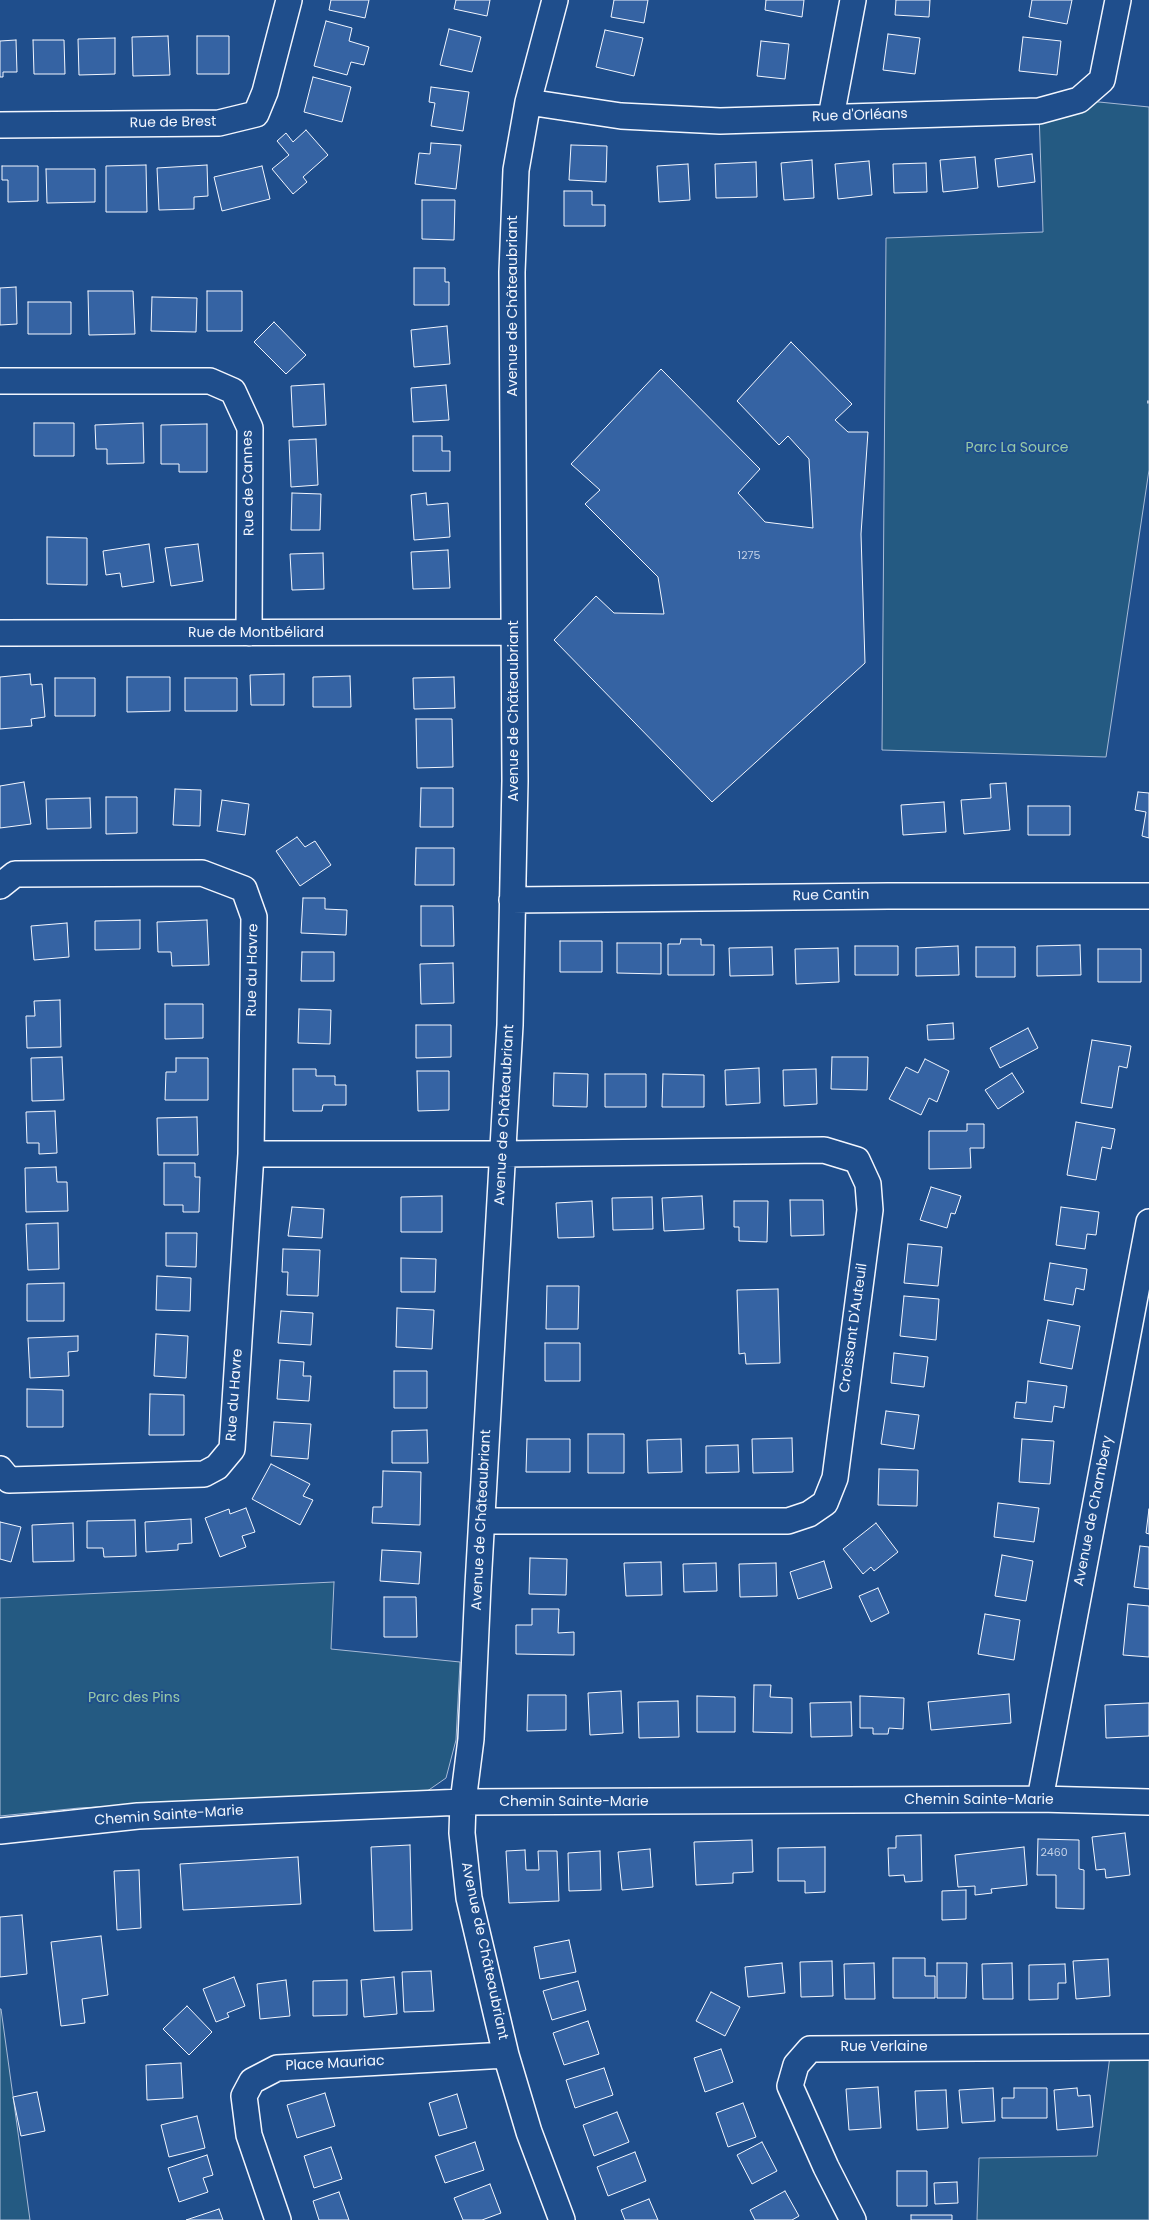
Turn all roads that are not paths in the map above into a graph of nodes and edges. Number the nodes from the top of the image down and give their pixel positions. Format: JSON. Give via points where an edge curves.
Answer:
{"nodes":[{"id":1,"x":289,"y":0,"type":"edge"},
{"id":2,"x":555,"y":0,"type":"edge"},
{"id":3,"x":852,"y":0,"type":"edge"},
{"id":4,"x":1118,"y":0,"type":"edge"},
{"id":5,"x":528,"y":102,"type":"junction"},
{"id":6,"x":831,"y":117,"type":"junction"},
{"id":7,"x":0,"y":125,"type":"edge"},
{"id":8,"x":0,"y":381,"type":"edge"},
{"id":9,"x":513,"y":632,"type":"junction"},
{"id":10,"x":0,"y":633,"type":"edge"},
{"id":11,"x":249,"y":633,"type":"junction"},
{"id":12,"x":0,"y":886,"type":"edge"},
{"id":13,"x":1149,"y":896,"type":"edge"},
{"id":14,"x":512,"y":900,"type":"junction"},
{"id":15,"x":251,"y":1154,"type":"junction"},
{"id":16,"x":503,"y":1154,"type":"junction"},
{"id":17,"x":1149,"y":1222,"type":"edge"},
{"id":18,"x":0,"y":1469,"type":"edge"},
{"id":19,"x":482,"y":1521,"type":"junction"},
{"id":20,"x":1040,"y":1799,"type":"junction"},
{"id":21,"x":463,"y":1802,"type":"junction"},
{"id":22,"x":1149,"y":1802,"type":"edge"},
{"id":23,"x":0,"y":1831,"type":"edge"},
{"id":24,"x":1149,"y":2048,"type":"edge"},
{"id":25,"x":506,"y":2055,"type":"junction"},
{"id":26,"x":278,"y":2220,"type":"edge"},
{"id":27,"x":562,"y":2220,"type":"edge"},
{"id":28,"x":853,"y":2220,"type":"edge"}],
"edges":[{"from":1,"to":7,"type":"street","name":"Rue de Brest","via":[[265,92],[256,114],[219,123]]},
{"from":2,"to":5,"type":"street","name":"Avenue de Châteaubriant"},
{"from":3,"to":6,"type":"street"},
{"from":4,"to":6,"type":"street","name":"Rue d'Orléans","via":[[1102,80],[1079,100],[1039,111]]},
{"from":5,"to":6,"type":"street","name":"Rue d'Orléans","via":[[621,116],[700,120]]},
{"from":5,"to":9,"type":"street","name":"Avenue de Châteaubriant","via":[[516,170],[513,228]]},
{"from":8,"to":11,"type":"street","name":"Rue de Cannes","via":[[210,381],[233,391],[250,428]]},
{"from":9,"to":11,"type":"street","name":"Rue de Montbéliard"},
{"from":9,"to":14,"type":"street","name":"Avenue de Châteaubriant","via":[[515,781]]},
{"from":10,"to":11,"type":"street","name":"Rue de Montbéliard"},
{"from":12,"to":15,"type":"street","name":"Rue du Havre","via":[[15,874],[202,873],[244,889],[254,918]]},
{"from":13,"to":14,"type":"street","name":"Rue Cantin"},
{"from":14,"to":16,"type":"street","name":"Avenue de Châteaubriant"},
{"from":15,"to":16,"type":"street"},
{"from":15,"to":18,"type":"street","name":"Rue du Havre","via":[[232,1449],[217,1467],[204,1474],[9,1480]]},
{"from":16,"to":19,"type":"street","name":"Avenue de Châteaubriant"},
{"from":16,"to":19,"type":"street","name":"Croissant D'Auteuil","via":[[824,1150],[857,1160],[868,1184],[870,1210],[834,1478],[825,1503],[809,1514],[788,1521]]},
{"from":17,"to":20,"type":"street","name":"Avenue de Chambery"},
{"from":19,"to":21,"type":"street","name":"Avenue de Châteaubriant","via":[[471,1739]]},
{"from":20,"to":21,"type":"street","name":"Chemin Sainte-Marie"},
{"from":20,"to":22,"type":"street","name":"Chemin Sainte-Marie"},
{"from":21,"to":23,"type":"street","name":"Chemin Sainte-Marie","via":[[138,1816]]},
{"from":21,"to":25,"type":"street","name":"Avenue de Châteaubriant","via":[[463,1854],[469,1898]]},
{"from":24,"to":28,"type":"street","name":"Rue Verlaine","via":[[810,2049],[796,2065],[790,2086]]},
{"from":25,"to":26,"type":"street","name":"Place Mauriac","via":[[277,2068],[252,2081],[244,2096],[249,2135]]},
{"from":25,"to":27,"type":"street","name":"Avenue de Châteaubriant","via":[[529,2132]]}]}
